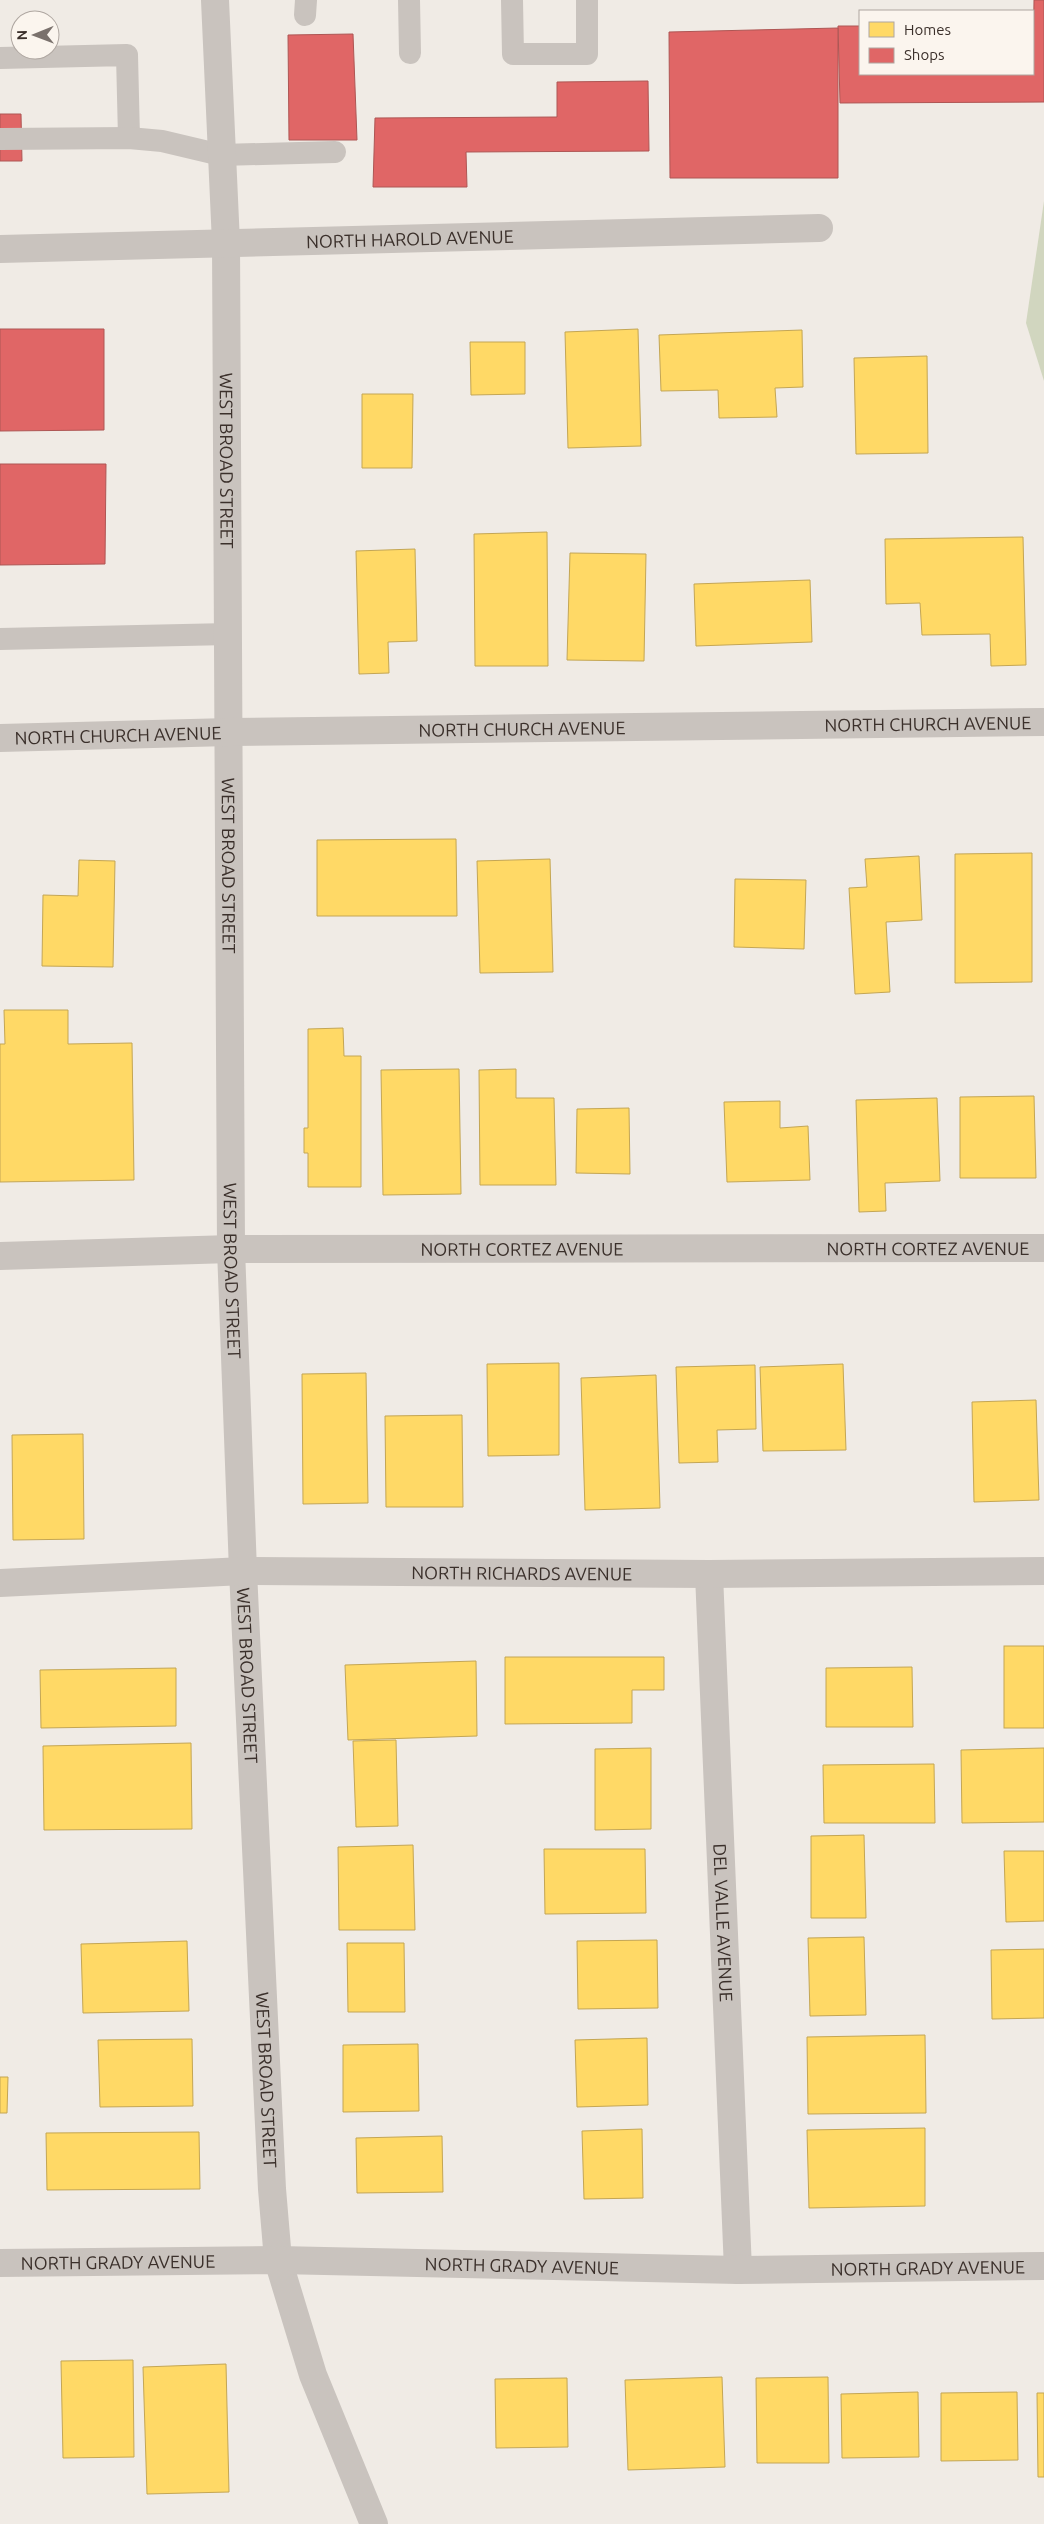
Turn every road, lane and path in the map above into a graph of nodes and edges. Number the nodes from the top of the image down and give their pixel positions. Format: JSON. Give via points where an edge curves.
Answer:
{"nodes":[{"id":1,"x":215,"y":0,"type":"edge"},
{"id":2,"x":409,"y":0,"type":"edge"},
{"id":3,"x":512,"y":0,"type":"edge"},
{"id":4,"x":587,"y":0,"type":"edge"},
{"id":5,"x":410,"y":53,"type":"dead end"},
{"id":6,"x":0,"y":58,"type":"edge"},
{"id":7,"x":129,"y":138,"type":"junction"},
{"id":8,"x":0,"y":139,"type":"edge"},
{"id":9,"x":335,"y":152,"type":"dead end"},
{"id":10,"x":221,"y":155,"type":"junction"},
{"id":11,"x":819,"y":228,"type":"dead end"},
{"id":12,"x":226,"y":243,"type":"junction"},
{"id":13,"x":0,"y":249,"type":"edge"},
{"id":14,"x":229,"y":634,"type":"junction"},
{"id":15,"x":0,"y":639,"type":"edge"},
{"id":16,"x":1044,"y":722,"type":"edge"},
{"id":17,"x":229,"y":732,"type":"junction"},
{"id":18,"x":0,"y":738,"type":"edge"},
{"id":19,"x":1044,"y":1248,"type":"edge"},
{"id":20,"x":231,"y":1249,"type":"junction"},
{"id":21,"x":0,"y":1256,"type":"edge"},
{"id":22,"x":243,"y":1571,"type":"junction"},
{"id":23,"x":1044,"y":1571,"type":"edge"},
{"id":24,"x":709,"y":1574,"type":"junction"},
{"id":25,"x":0,"y":1583,"type":"edge"},
{"id":26,"x":278,"y":2260,"type":"junction"},
{"id":27,"x":0,"y":2263,"type":"edge"},
{"id":28,"x":1044,"y":2266,"type":"edge"},
{"id":29,"x":738,"y":2270,"type":"junction"},
{"id":30,"x":374,"y":2524,"type":"edge"}],
"edges":[{"from":1,"to":10,"type":"street","name":"WEST BROAD STREET"},
{"from":2,"to":5,"type":"lane"},
{"from":3,"to":4,"type":"lane","via":[[513,54],[588,54]]},
{"from":6,"to":7,"type":"lane","via":[[127,55]]},
{"from":7,"to":8,"type":"lane"},
{"from":7,"to":10,"type":"lane","via":[[162,140]]},
{"from":9,"to":10,"type":"lane"},
{"from":10,"to":12,"type":"street","name":"WEST BROAD STREET"},
{"from":11,"to":12,"type":"street","name":"NORTH HAROLD AVENUE"},
{"from":12,"to":13,"type":"street","name":"NORTH HAROLD AVENUE"},
{"from":12,"to":14,"type":"street","name":"WEST BROAD STREET"},
{"from":14,"to":15,"type":"lane"},
{"from":14,"to":17,"type":"street","name":"WEST BROAD STREET"},
{"from":16,"to":17,"type":"street","name":"NORTH CHURCH AVENUE"},
{"from":17,"to":18,"type":"street","name":"NORTH CHURCH AVENUE"},
{"from":17,"to":20,"type":"street","name":"WEST BROAD STREET"},
{"from":19,"to":20,"type":"street","name":"NORTH CORTEZ AVENUE"},
{"from":20,"to":21,"type":"street","name":"NORTH CORTEZ AVENUE"},
{"from":20,"to":22,"type":"street","name":"WEST BROAD STREET"},
{"from":22,"to":24,"type":"street","name":"NORTH RICHARDS AVENUE"},
{"from":22,"to":25,"type":"street","name":"NORTH RICHARDS AVENUE"},
{"from":22,"to":26,"type":"street","name":"WEST BROAD STREET"},
{"from":23,"to":24,"type":"street","name":"NORTH RICHARDS AVENUE"},
{"from":24,"to":29,"type":"street","name":"DEL VALLE AVENUE"},
{"from":26,"to":27,"type":"street","name":"NORTH GRADY AVENUE"},
{"from":26,"to":29,"type":"street","name":"NORTH GRADY AVENUE"},
{"from":26,"to":30,"type":"street","name":"WEST BROAD STREET","via":[[313,2374]]},
{"from":28,"to":29,"type":"street","name":"NORTH GRADY AVENUE"}]}
